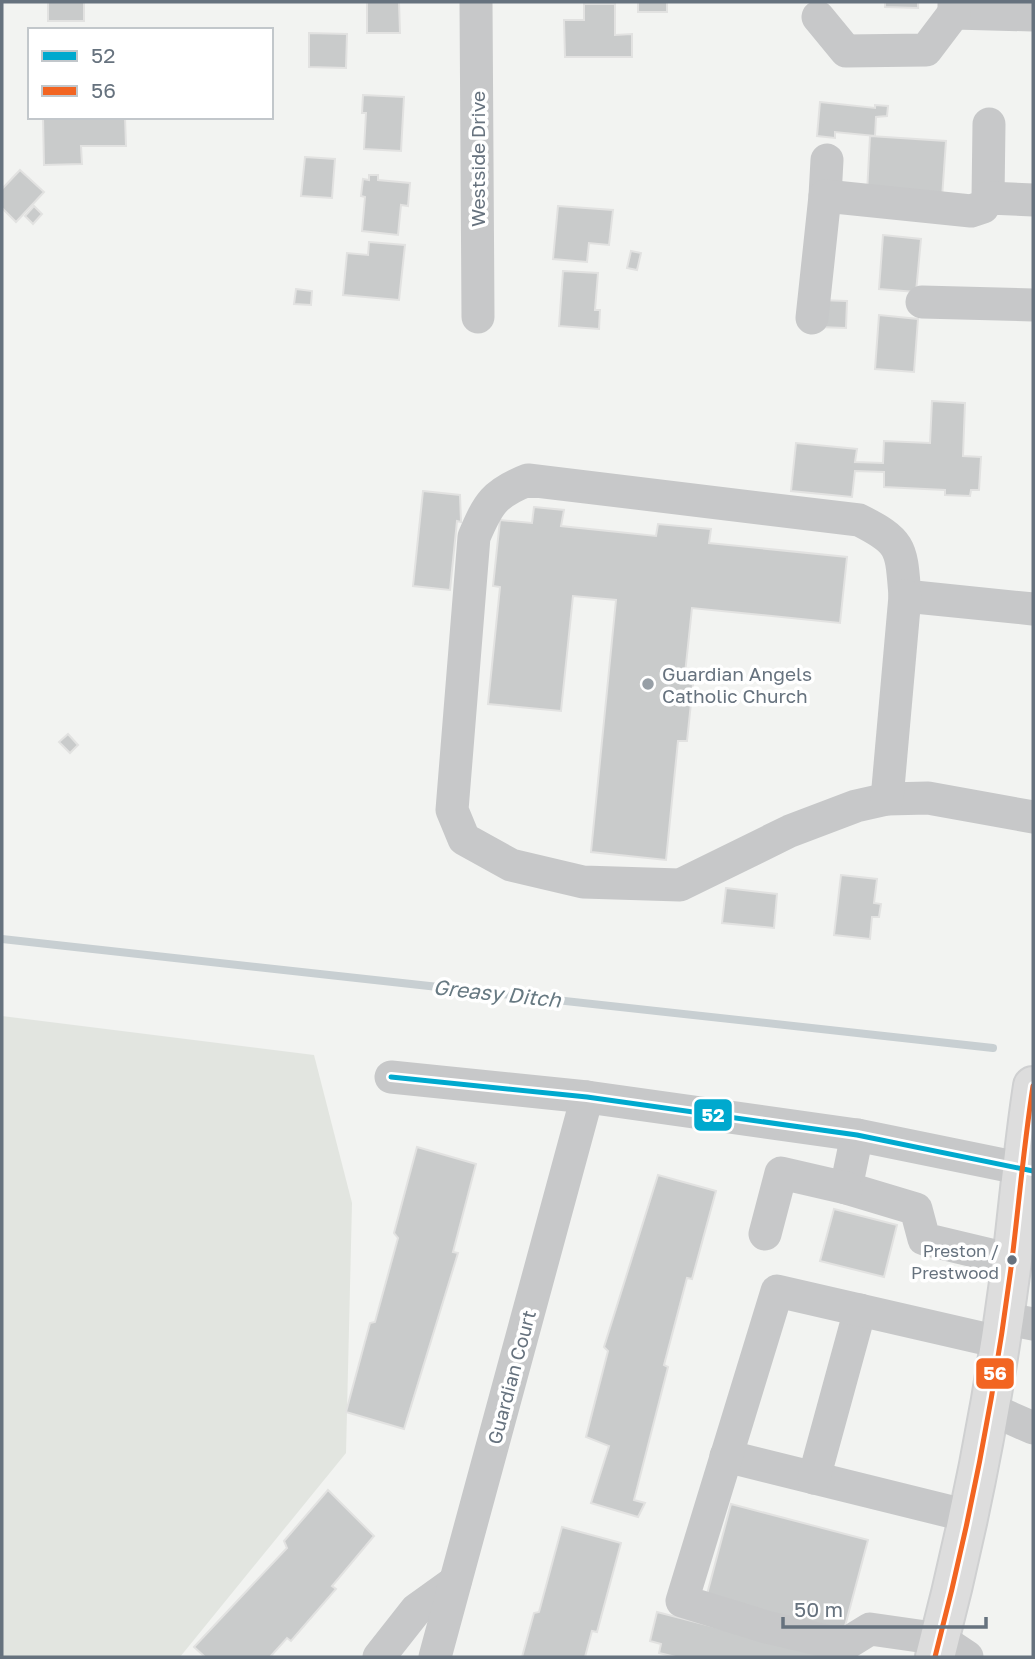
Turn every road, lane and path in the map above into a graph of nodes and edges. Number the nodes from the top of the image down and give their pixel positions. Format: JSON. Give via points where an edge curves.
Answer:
{"nodes":[{"id":1,"x":476,"y":2,"type":"edge"},
{"id":2,"x":954,"y":8,"type":"edge"},
{"id":3,"x":1033,"y":15,"type":"edge"},
{"id":4,"x":818,"y":17,"type":"dead end"},
{"id":5,"x":989,"y":124,"type":"dead end"},
{"id":6,"x":827,"y":160,"type":"dead end"},
{"id":7,"x":825,"y":196,"type":"junction"},
{"id":8,"x":988,"y":198,"type":"junction"},
{"id":9,"x":1033,"y":200,"type":"edge"},
{"id":10,"x":922,"y":302,"type":"dead end"},
{"id":11,"x":1033,"y":305,"type":"edge"},
{"id":12,"x":478,"y":317,"type":"dead end"},
{"id":13,"x":812,"y":318,"type":"dead end"},
{"id":14,"x":905,"y":596,"type":"junction"},
{"id":15,"x":1033,"y":609,"type":"edge"},
{"id":16,"x":887,"y":799,"type":"junction"},
{"id":17,"x":1033,"y":817,"type":"edge"},
{"id":18,"x":391,"y":1077,"type":"dead end"},
{"id":19,"x":1033,"y":1086,"type":"edge"},
{"id":20,"x":587,"y":1097,"type":"junction"},
{"id":21,"x":857,"y":1135,"type":"junction"},
{"id":22,"x":1026,"y":1169,"type":"edge"},
{"id":23,"x":846,"y":1188,"type":"junction"},
{"id":24,"x":765,"y":1234,"type":"dead end"},
{"id":25,"x":1012,"y":1260,"type":"junction"},
{"id":26,"x":860,"y":1310,"type":"junction"},
{"id":27,"x":1011,"y":1328,"type":"edge"},
{"id":28,"x":988,"y":1408,"type":"junction"},
{"id":29,"x":1033,"y":1429,"type":"edge"},
{"id":30,"x":726,"y":1456,"type":"junction"},
{"id":31,"x":814,"y":1478,"type":"junction"},
{"id":32,"x":968,"y":1516,"type":"junction"},
{"id":33,"x":455,"y":1583,"type":"junction"},
{"id":34,"x":947,"y":1651,"type":"edge"},
{"id":35,"x":379,"y":1657,"type":"edge"},
{"id":36,"x":435,"y":1657,"type":"edge"}],
"edges":[{"from":1,"to":12,"type":"street","name":"Westside Drive"},
{"from":2,"to":3,"type":"street"},
{"from":2,"to":4,"type":"street","via":[[926,50],[846,51]]},
{"from":5,"to":8,"type":"street"},
{"from":6,"to":7,"type":"street"},
{"from":7,"to":8,"type":"street","via":[[971,211],[983,207]]},
{"from":7,"to":13,"type":"street"},
{"from":8,"to":9,"type":"street"},
{"from":10,"to":11,"type":"street"},
{"from":14,"to":15,"type":"street"},
{"from":14,"to":16,"type":"street"},
{"from":14,"to":16,"type":"street","via":[[901,557],[889,535],[859,520],[528,480],[503,490],[485,510],[474,537],[452,810],[464,839],[511,865],[583,882],[680,885],[790,831]]},
{"from":16,"to":17,"type":"street","via":[[928,798]]},
{"from":18,"to":20,"type":"street"},
{"from":19,"to":22,"type":"main road"},
{"from":20,"to":21,"type":"street"},
{"from":20,"to":33,"type":"street","name":"Guardian Court"},
{"from":21,"to":22,"type":"street"},
{"from":21,"to":23,"type":"street"},
{"from":22,"to":25,"type":"main road"},
{"from":23,"to":24,"type":"street","via":[[781,1173]]},
{"from":23,"to":25,"type":"street","via":[[916,1209],[924,1238]]},
{"from":25,"to":27,"type":"main road"},
{"from":26,"to":27,"type":"street"},
{"from":26,"to":30,"type":"street","via":[[777,1291]]},
{"from":26,"to":31,"type":"street"},
{"from":27,"to":28,"type":"main road"},
{"from":28,"to":29,"type":"street"},
{"from":28,"to":32,"type":"main road"},
{"from":30,"to":31,"type":"street"},
{"from":30,"to":34,"type":"street","via":[[681,1601],[844,1645],[870,1629]]},
{"from":31,"to":32,"type":"street"},
{"from":32,"to":34,"type":"main road"},
{"from":33,"to":35,"type":"street","via":[[416,1610]]},
{"from":33,"to":36,"type":"street","name":"Guardian Court"}]}
